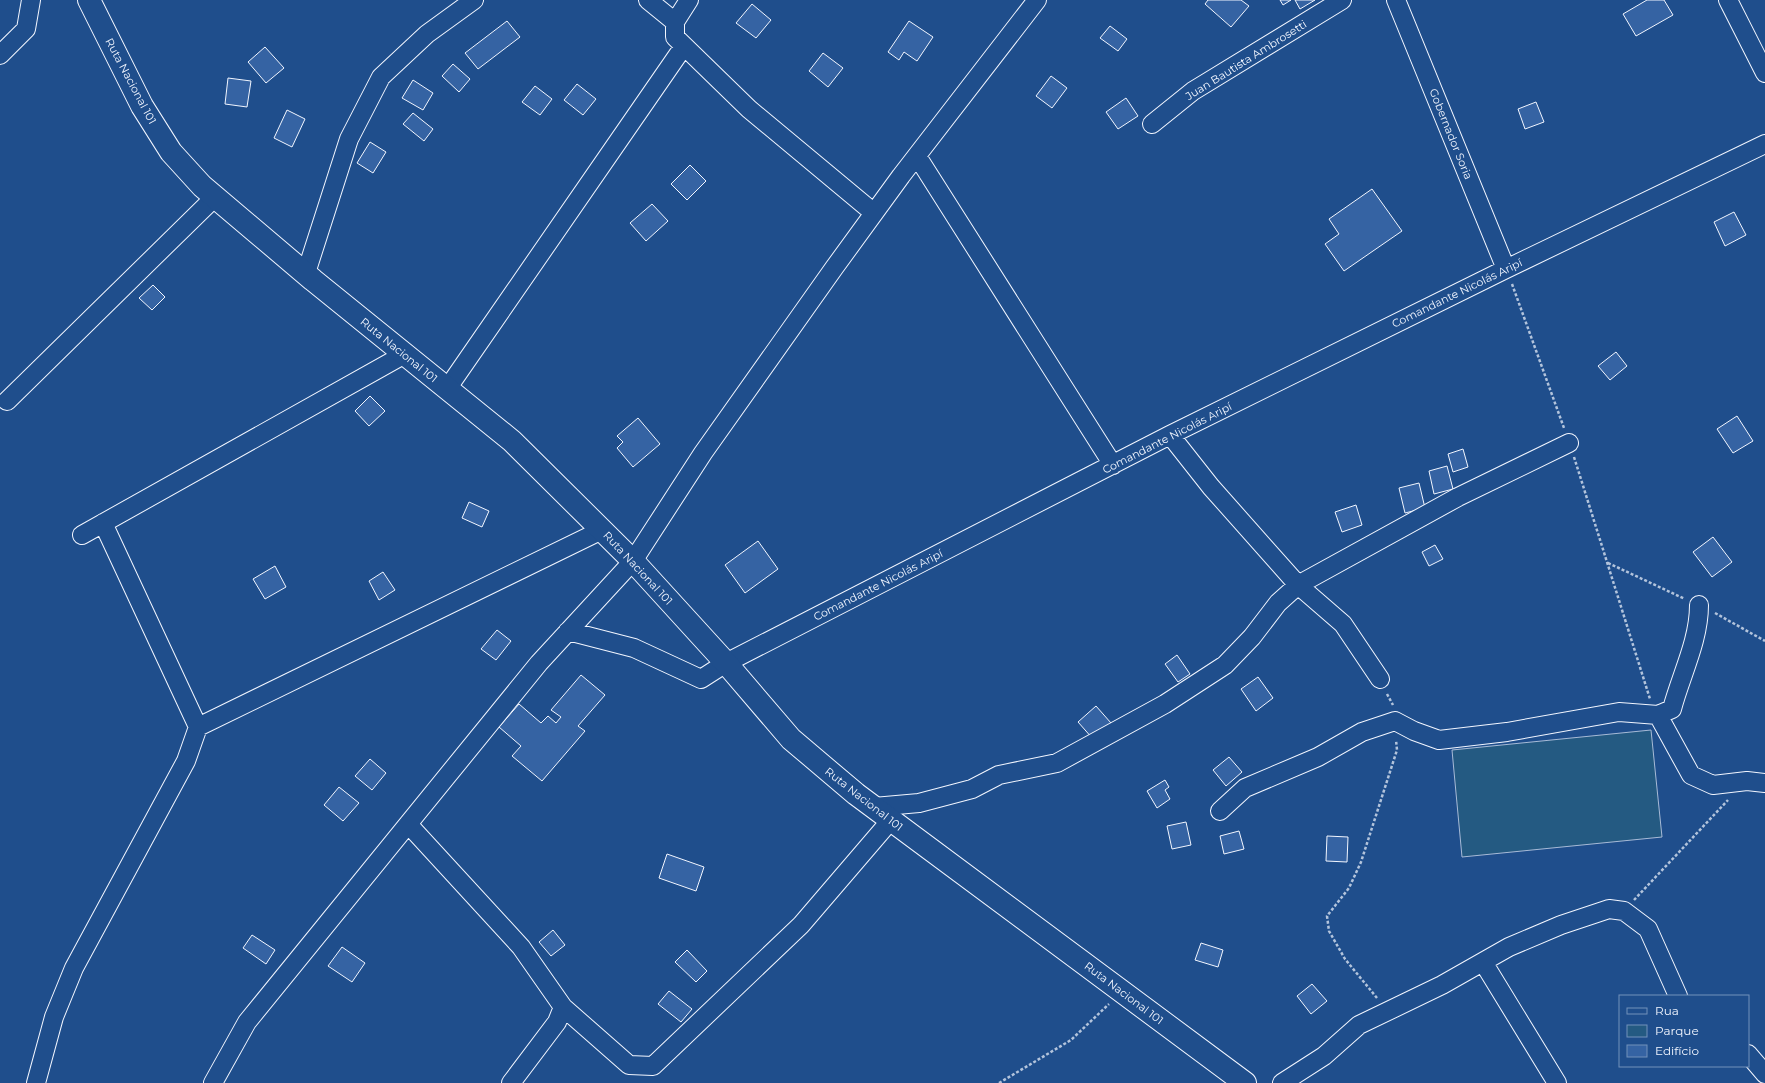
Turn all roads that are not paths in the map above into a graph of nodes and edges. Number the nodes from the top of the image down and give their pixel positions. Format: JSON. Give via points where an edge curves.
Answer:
{"nodes":[{"id":1,"x":31,"y":0,"type":"edge"},
{"id":2,"x":89,"y":0,"type":"edge"},
{"id":3,"x":474,"y":0,"type":"edge"},
{"id":4,"x":648,"y":0,"type":"edge"},
{"id":5,"x":689,"y":0,"type":"edge"},
{"id":6,"x":1037,"y":0,"type":"edge"},
{"id":7,"x":1342,"y":0,"type":"edge"},
{"id":8,"x":1396,"y":0,"type":"edge"},
{"id":9,"x":1728,"y":0,"type":"edge"},
{"id":10,"x":675,"y":22,"type":"junction"},
{"id":11,"x":684,"y":46,"type":"junction"},
{"id":12,"x":0,"y":55,"type":"edge"},
{"id":13,"x":1765,"y":73,"type":"edge"},
{"id":14,"x":1152,"y":124,"type":"dead end"},
{"id":15,"x":1765,"y":144,"type":"edge"},
{"id":16,"x":917,"y":156,"type":"junction"},
{"id":17,"x":215,"y":197,"type":"junction"},
{"id":18,"x":874,"y":213,"type":"junction"},
{"id":19,"x":1506,"y":269,"type":"junction"},
{"id":20,"x":306,"y":273,"type":"junction"},
{"id":21,"x":405,"y":354,"type":"junction"},
{"id":22,"x":448,"y":389,"type":"junction"},
{"id":23,"x":7,"y":401,"type":"dead end"},
{"id":24,"x":1170,"y":436,"type":"junction"},
{"id":25,"x":1569,"y":443,"type":"road end"},
{"id":26,"x":1113,"y":465,"type":"junction"},
{"id":27,"x":103,"y":523,"type":"junction"},
{"id":28,"x":602,"y":530,"type":"junction"},
{"id":29,"x":82,"y":535,"type":"dead end"},
{"id":30,"x":633,"y":561,"type":"junction"},
{"id":31,"x":1298,"y":585,"type":"junction"},
{"id":32,"x":1699,"y":605,"type":"dead end"},
{"id":33,"x":568,"y":631,"type":"junction"},
{"id":34,"x":726,"y":663,"type":"junction"},
{"id":35,"x":1380,"y":679,"type":"road end"},
{"id":36,"x":1654,"y":708,"type":"junction"},
{"id":37,"x":198,"y":727,"type":"junction"},
{"id":38,"x":1765,"y":783,"type":"edge"},
{"id":39,"x":874,"y":807,"type":"junction"},
{"id":40,"x":1220,"y":810,"type":"dead end"},
{"id":41,"x":891,"y":820,"type":"junction"},
{"id":42,"x":408,"y":824,"type":"junction"},
{"id":43,"x":1483,"y":962,"type":"junction"},
{"id":44,"x":1678,"y":995,"type":"edge"},
{"id":45,"x":563,"y":1007,"type":"junction"},
{"id":46,"x":1749,"y":1055,"type":"edge"},
{"id":47,"x":1765,"y":1074,"type":"edge"},
{"id":48,"x":36,"y":1083,"type":"edge"},
{"id":49,"x":213,"y":1083,"type":"edge"},
{"id":50,"x":511,"y":1083,"type":"edge"},
{"id":51,"x":1245,"y":1083,"type":"edge"},
{"id":52,"x":1282,"y":1083,"type":"edge"},
{"id":53,"x":1558,"y":1083,"type":"edge"}],
"edges":[{"from":1,"to":12,"type":"street","via":[[26,29]]},
{"from":2,"to":17,"type":"main road","name":"Ruta Nacional 101","via":[[142,106],[171,152]]},
{"from":3,"to":20,"type":"street","via":[[427,34],[381,78],[349,139]]},
{"from":4,"to":10,"type":"street"},
{"from":5,"to":10,"type":"street"},
{"from":6,"to":16,"type":"street"},
{"from":7,"to":14,"type":"street","name":"Juan Bautista Ambrosetti","via":[[1193,91]]},
{"from":8,"to":19,"type":"street","name":"Gobernador Soria"},
{"from":9,"to":13,"type":"street"},
{"from":10,"to":11,"type":"street","via":[[675,37]]},
{"from":11,"to":18,"type":"street","via":[[749,109]]},
{"from":11,"to":22,"type":"street"},
{"from":15,"to":19,"type":"street","name":"Comandante Nicolás Aripí"},
{"from":16,"to":18,"type":"street"},
{"from":16,"to":26,"type":"street"},
{"from":17,"to":20,"type":"main road","name":"Ruta Nacional 101"},
{"from":17,"to":23,"type":"street"},
{"from":18,"to":30,"type":"street","via":[[703,453]]},
{"from":19,"to":24,"type":"street","name":"Comandante Nicolás Aripí"},
{"from":20,"to":21,"type":"main road","name":"Ruta Nacional 101"},
{"from":21,"to":22,"type":"main road","name":"Ruta Nacional 101"},
{"from":21,"to":27,"type":"street"},
{"from":22,"to":28,"type":"main road","name":"Ruta Nacional 101","via":[[512,441]]},
{"from":24,"to":26,"type":"street","name":"Comandante Nicolás Aripí"},
{"from":24,"to":31,"type":"street","via":[[1211,487]]},
{"from":25,"to":31,"type":"street","via":[[1458,497]]},
{"from":26,"to":34,"type":"street","name":"Comandante Nicolás Aripí"},
{"from":27,"to":29,"type":"street"},
{"from":27,"to":37,"type":"street"},
{"from":28,"to":30,"type":"main road","name":"Ruta Nacional 101"},
{"from":28,"to":37,"type":"street"},
{"from":30,"to":33,"type":"street"},
{"from":30,"to":34,"type":"main road","name":"Ruta Nacional 101"},
{"from":31,"to":35,"type":"street","via":[[1343,624]]},
{"from":31,"to":39,"type":"street","via":[[1278,603],[1252,637],[1225,665],[1165,704],[1058,763],[1000,775],[972,789],[918,803]]},
{"from":32,"to":36,"type":"street","via":[[1694,640],[1672,709]]},
{"from":33,"to":34,"type":"street","name":"Comandante Nicolás Aripí","via":[[634,648],[701,679]]},
{"from":33,"to":42,"type":"street"},
{"from":34,"to":39,"type":"main road","name":"Ruta Nacional 101","via":[[791,739]]},
{"from":36,"to":38,"type":"street","via":[[1691,775],[1712,785],[1747,781]]},
{"from":36,"to":40,"type":"street","via":[[1507,732],[1439,740],[1395,722],[1362,732],[1318,757],[1246,788]]},
{"from":37,"to":48,"type":"street","via":[[186,761],[74,968],[54,1017]]},
{"from":39,"to":41,"type":"main road","name":"Ruta Nacional 101"},
{"from":41,"to":45,"type":"street","via":[[801,925],[653,1066],[629,1065]]},
{"from":41,"to":51,"type":"main road","name":"Ruta Nacional 101"},
{"from":42,"to":45,"type":"street","via":[[521,947]]},
{"from":42,"to":49,"type":"street","via":[[247,1022]]},
{"from":43,"to":44,"type":"street","via":[[1508,947],[1561,925],[1609,909],[1624,911],[1648,929]]},
{"from":43,"to":52,"type":"street","via":[[1359,1025],[1324,1056]]},
{"from":43,"to":53,"type":"street"},
{"from":45,"to":50,"type":"street","via":[[557,1022]]},
{"from":46,"to":47,"type":"street"}]}
